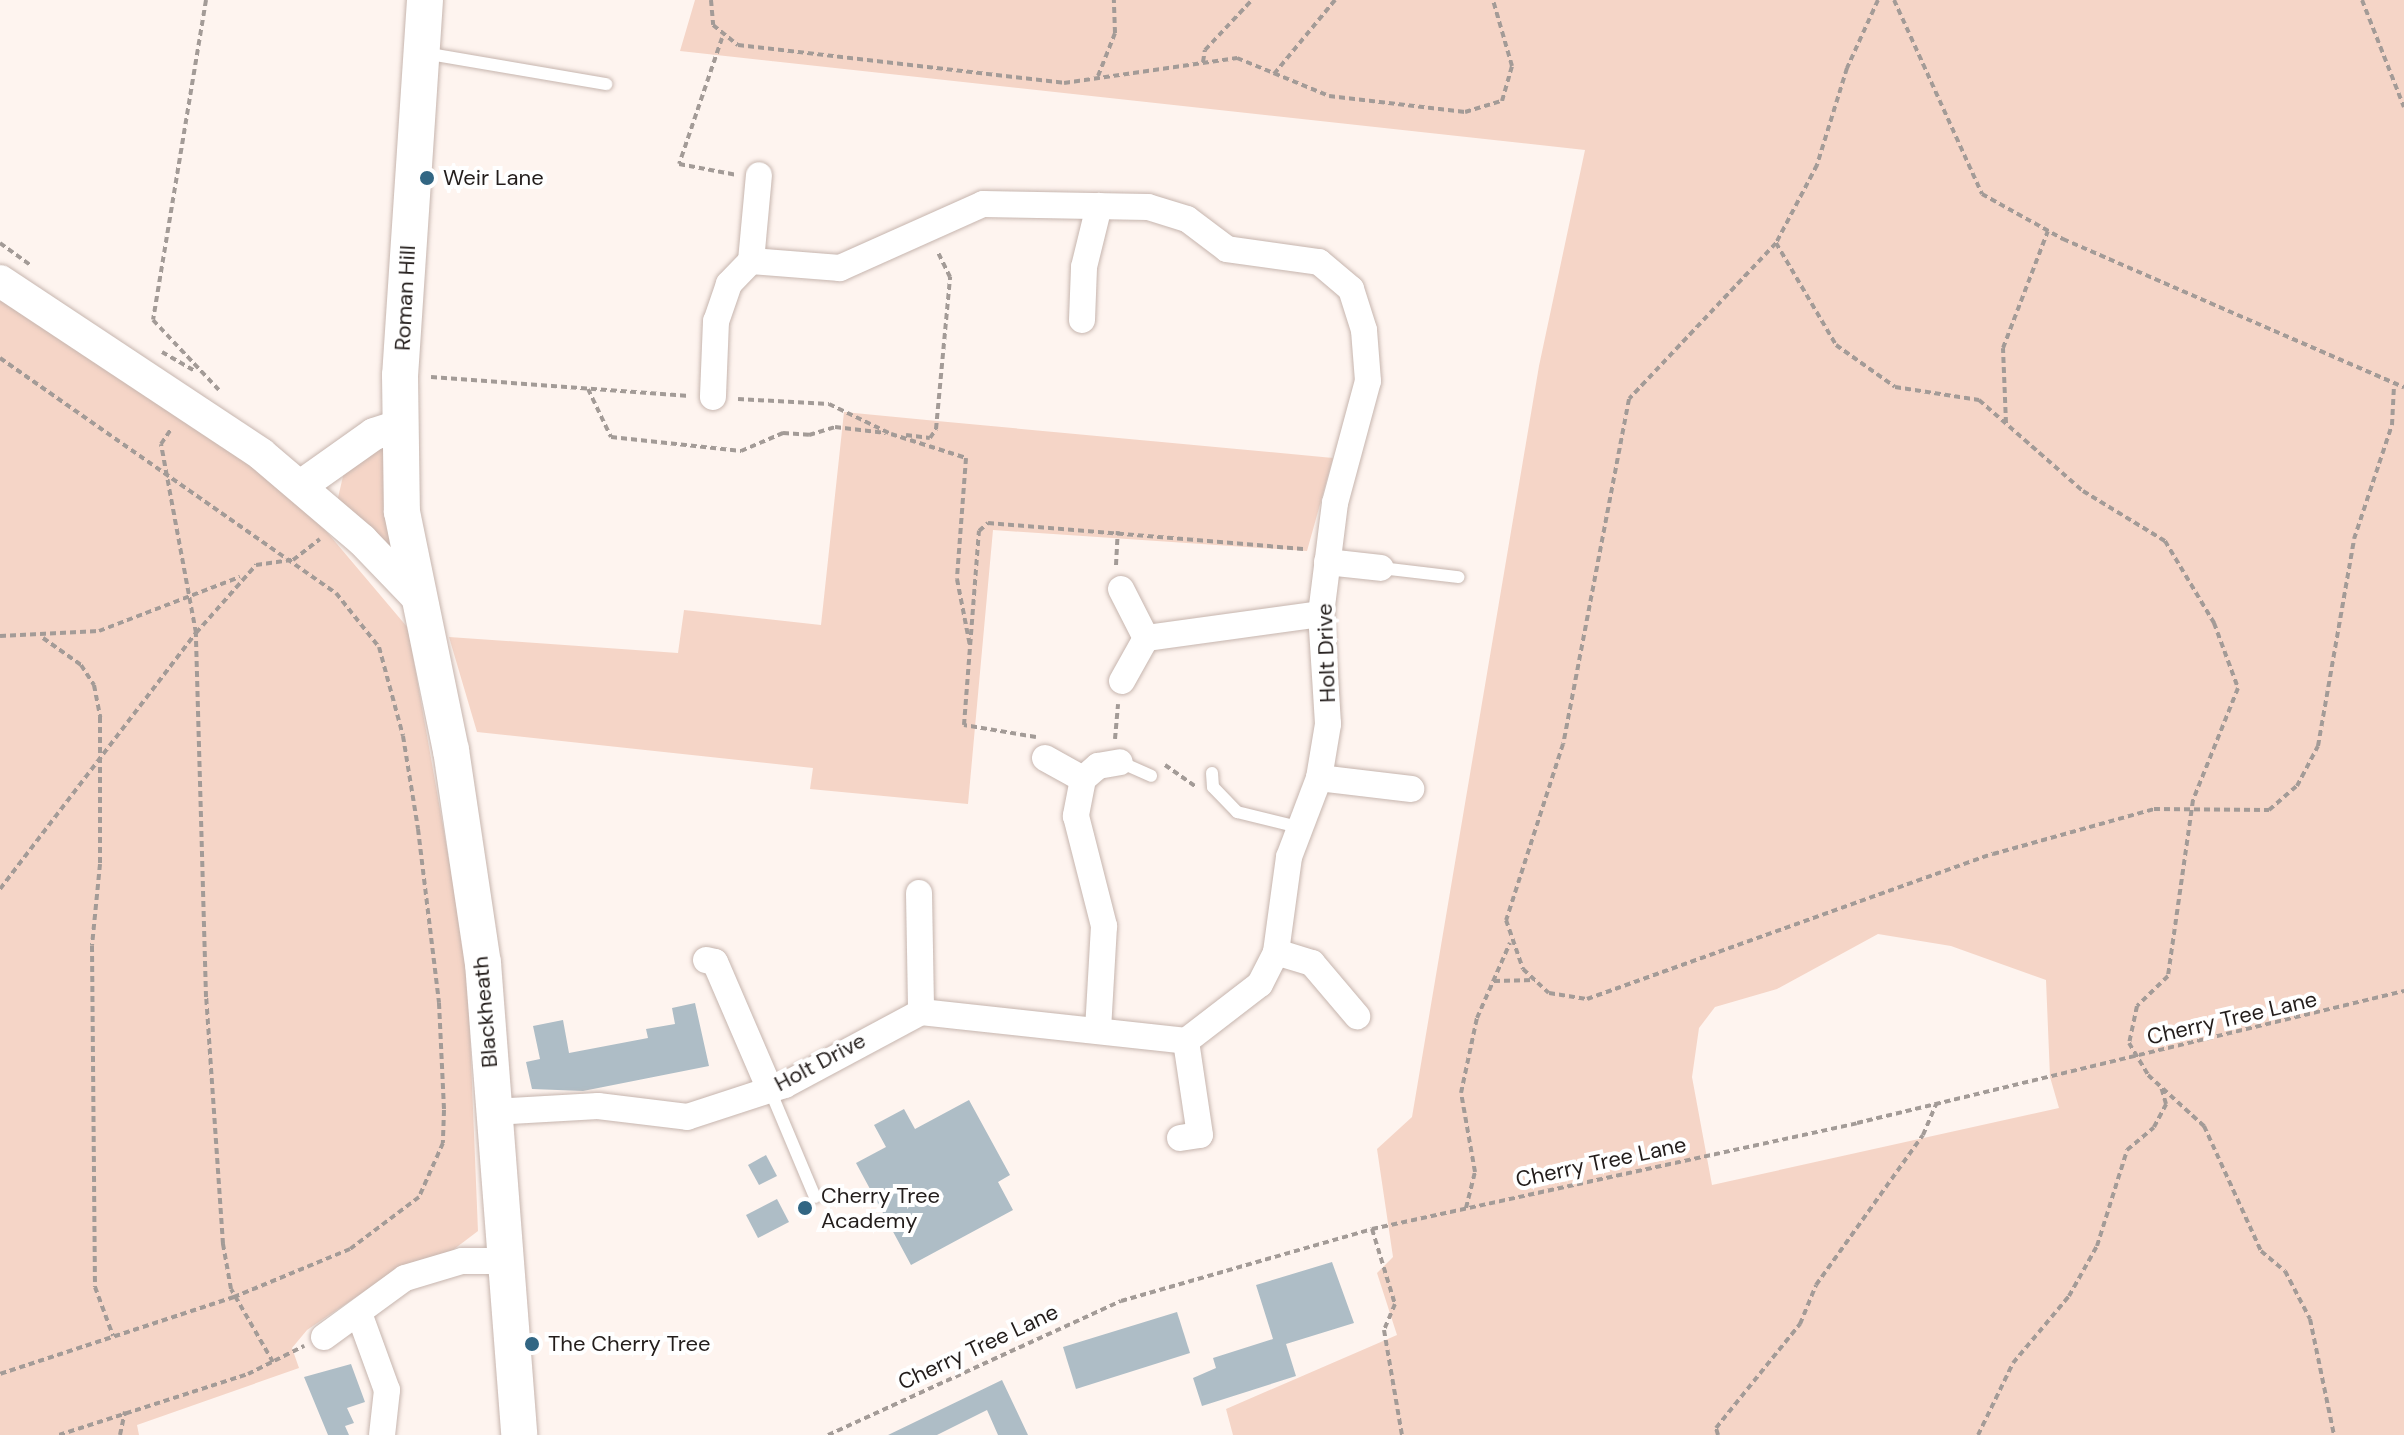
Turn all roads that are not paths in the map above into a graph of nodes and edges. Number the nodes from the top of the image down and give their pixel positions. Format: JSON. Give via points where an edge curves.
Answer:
{"nodes":[{"id":1,"x":425,"y":0,"type":"edge"},
{"id":2,"x":421,"y":53,"type":"junction"},
{"id":3,"x":606,"y":84,"type":"dead end"},
{"id":4,"x":759,"y":175,"type":"road end"},
{"id":5,"x":1099,"y":206,"type":"junction"},
{"id":6,"x":751,"y":261,"type":"junction"},
{"id":7,"x":0,"y":281,"type":"edge"},
{"id":8,"x":1082,"y":320,"type":"dead end"},
{"id":9,"x":713,"y":397,"type":"road end"},
{"id":10,"x":401,"y":425,"type":"junction"},
{"id":11,"x":302,"y":485,"type":"junction"},
{"id":12,"x":1328,"y":557,"type":"junction"},
{"id":13,"x":1381,"y":568,"type":"joint"},
{"id":14,"x":1458,"y":577,"type":"dead end"},
{"id":15,"x":1121,"y":589,"type":"road end"},
{"id":16,"x":415,"y":595,"type":"junction"},
{"id":17,"x":1321,"y":614,"type":"junction"},
{"id":18,"x":1146,"y":638,"type":"junction"},
{"id":19,"x":1122,"y":681,"type":"road end"},
{"id":20,"x":1045,"y":758,"type":"road end"},
{"id":21,"x":1120,"y":762,"type":"joint"},
{"id":22,"x":1212,"y":773,"type":"dead end"},
{"id":23,"x":1151,"y":776,"type":"dead end"},
{"id":24,"x":1319,"y":778,"type":"junction"},
{"id":25,"x":1083,"y":779,"type":"junction"},
{"id":26,"x":1411,"y":789,"type":"dead end"},
{"id":27,"x":1298,"y":827,"type":"junction"},
{"id":28,"x":919,"y":893,"type":"dead end"},
{"id":29,"x":1276,"y":952,"type":"junction"},
{"id":30,"x":719,"y":961,"type":"dead end"},
{"id":31,"x":921,"y":1012,"type":"junction"},
{"id":32,"x":1357,"y":1016,"type":"dead end"},
{"id":33,"x":1098,"y":1030,"type":"junction"},
{"id":34,"x":1186,"y":1041,"type":"junction"},
{"id":35,"x":770,"y":1090,"type":"junction"},
{"id":36,"x":493,"y":1112,"type":"junction"},
{"id":37,"x":1180,"y":1138,"type":"dead end"},
{"id":38,"x":815,"y":1197,"type":"dead end"},
{"id":39,"x":503,"y":1261,"type":"junction"},
{"id":40,"x":360,"y":1316,"type":"junction"},
{"id":41,"x":324,"y":1337,"type":"road end"},
{"id":42,"x":382,"y":1435,"type":"edge"},
{"id":43,"x":519,"y":1435,"type":"edge"}],
"edges":[{"from":1,"to":2,"type":"main road","name":"Roman Hill"},
{"from":2,"to":3,"type":"lane"},
{"from":2,"to":10,"type":"main road","name":"Roman Hill"},
{"from":4,"to":6,"type":"street"},
{"from":5,"to":6,"type":"street","name":"Holt Drive","via":[[983,204],[840,268]]},
{"from":5,"to":8,"type":"street","via":[[1084,267]]},
{"from":5,"to":12,"type":"street","name":"Holt Drive","via":[[1148,207],[1187,219],[1227,249],[1319,262],[1351,289],[1364,330],[1368,381]]},
{"from":6,"to":9,"type":"street","via":[[729,284],[716,321]]},
{"from":7,"to":11,"type":"street"},
{"from":10,"to":11,"type":"street","via":[[374,434]]},
{"from":10,"to":16,"type":"main road","name":"Roman Hill","via":[[402,512]]},
{"from":11,"to":16,"type":"street"},
{"from":12,"to":13,"type":"street"},
{"from":12,"to":17,"type":"street","name":"Holt Drive"},
{"from":13,"to":14,"type":"lane"},
{"from":15,"to":18,"type":"street"},
{"from":16,"to":36,"type":"main road","name":"Blackheath","via":[[451,750],[483,963]]},
{"from":17,"to":18,"type":"street"},
{"from":17,"to":24,"type":"street","name":"Holt Drive","via":[[1328,724]]},
{"from":18,"to":19,"type":"street"},
{"from":20,"to":25,"type":"street"},
{"from":21,"to":23,"type":"lane"},
{"from":21,"to":25,"type":"street","via":[[1098,766]]},
{"from":22,"to":27,"type":"lane","via":[[1213,787],[1237,812]]},
{"from":24,"to":26,"type":"street"},
{"from":24,"to":27,"type":"street","name":"Holt Drive"},
{"from":25,"to":33,"type":"street","via":[[1076,816],[1104,926]]},
{"from":27,"to":29,"type":"street","name":"Holt Drive"},
{"from":28,"to":31,"type":"street","via":[[924,928]]},
{"from":29,"to":32,"type":"street","via":[[1312,963]]},
{"from":29,"to":34,"type":"street","name":"Holt Drive","via":[[1260,984]]},
{"from":30,"to":35,"type":"street"},
{"from":31,"to":33,"type":"street"},
{"from":31,"to":35,"type":"street","name":"Holt Drive"},
{"from":33,"to":34,"type":"street"},
{"from":34,"to":37,"type":"street","via":[[1200,1135]]},
{"from":35,"to":36,"type":"street","name":"Holt Drive","via":[[687,1117],[598,1106]]},
{"from":35,"to":38,"type":"lane"},
{"from":36,"to":39,"type":"main road","name":"Blackheath"},
{"from":39,"to":40,"type":"street","via":[[462,1261],[405,1278]]},
{"from":39,"to":43,"type":"main road","name":"Blackheath"},
{"from":40,"to":41,"type":"street"},
{"from":40,"to":42,"type":"street","via":[[387,1390]]}]}
